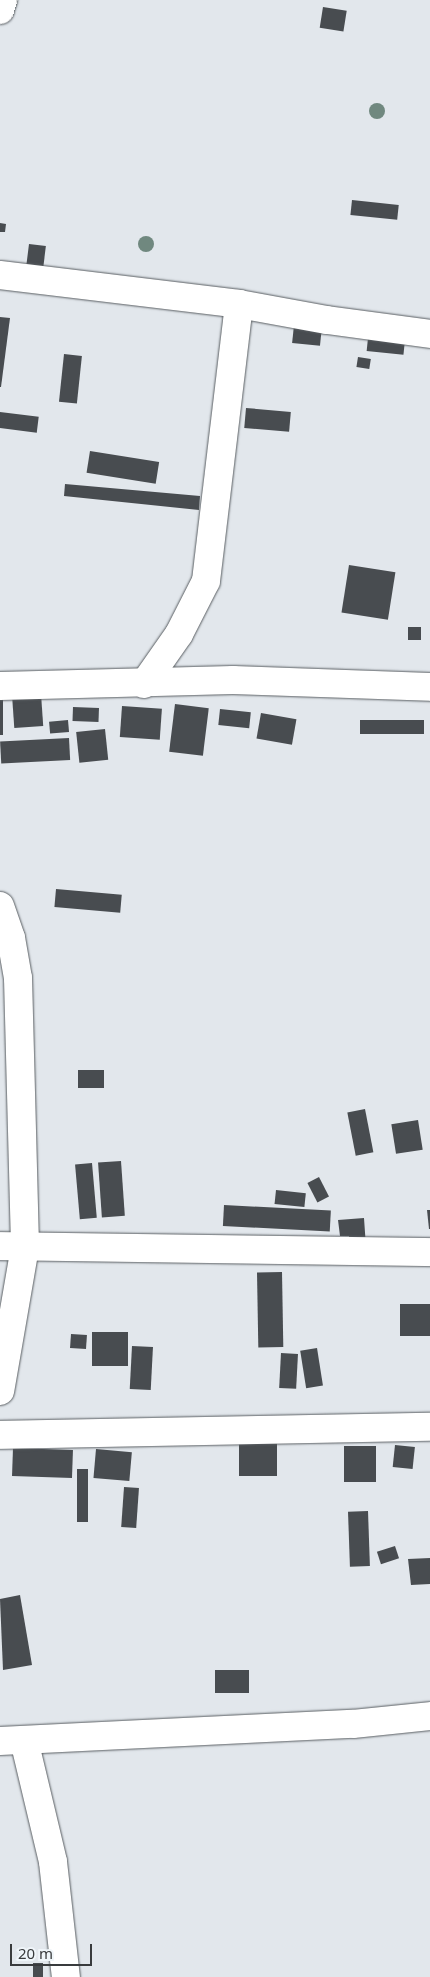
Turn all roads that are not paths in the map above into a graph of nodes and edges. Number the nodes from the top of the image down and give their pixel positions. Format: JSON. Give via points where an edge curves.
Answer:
{"nodes":[{"id":1,"x":3,"y":0,"type":"edge"},
{"id":2,"x":0,"y":10,"type":"edge"},
{"id":3,"x":0,"y":275,"type":"edge"},
{"id":4,"x":239,"y":304,"type":"junction"},
{"id":5,"x":430,"y":334,"type":"edge"},
{"id":6,"x":144,"y":684,"type":"junction"},
{"id":7,"x":0,"y":686,"type":"edge"},
{"id":8,"x":430,"y":687,"type":"edge"},
{"id":9,"x":0,"y":906,"type":"edge"},
{"id":10,"x":12,"y":1247,"type":"edge"},
{"id":11,"x":430,"y":1252,"type":"edge"},
{"id":12,"x":0,"y":1392,"type":"edge"},
{"id":13,"x":430,"y":1427,"type":"edge"},
{"id":14,"x":0,"y":1435,"type":"edge"},
{"id":15,"x":430,"y":1716,"type":"edge"},
{"id":16,"x":12,"y":1741,"type":"edge"},
{"id":17,"x":66,"y":1977,"type":"edge"}],
"edges":[{"from":1,"to":2,"type":"street"},
{"from":3,"to":4,"type":"street"},
{"from":4,"to":5,"type":"street"},
{"from":4,"to":6,"type":"street","via":[[206,581],[179,634]]},
{"from":6,"to":7,"type":"street"},
{"from":6,"to":8,"type":"street","via":[[233,680]]},
{"from":9,"to":10,"type":"street","via":[[11,938],[18,978]]},
{"from":10,"to":11,"type":"street"},
{"from":10,"to":12,"type":"street"},
{"from":13,"to":14,"type":"street"},
{"from":15,"to":16,"type":"street","via":[[353,1724]]},
{"from":16,"to":17,"type":"street","via":[[53,1862]]}]}
